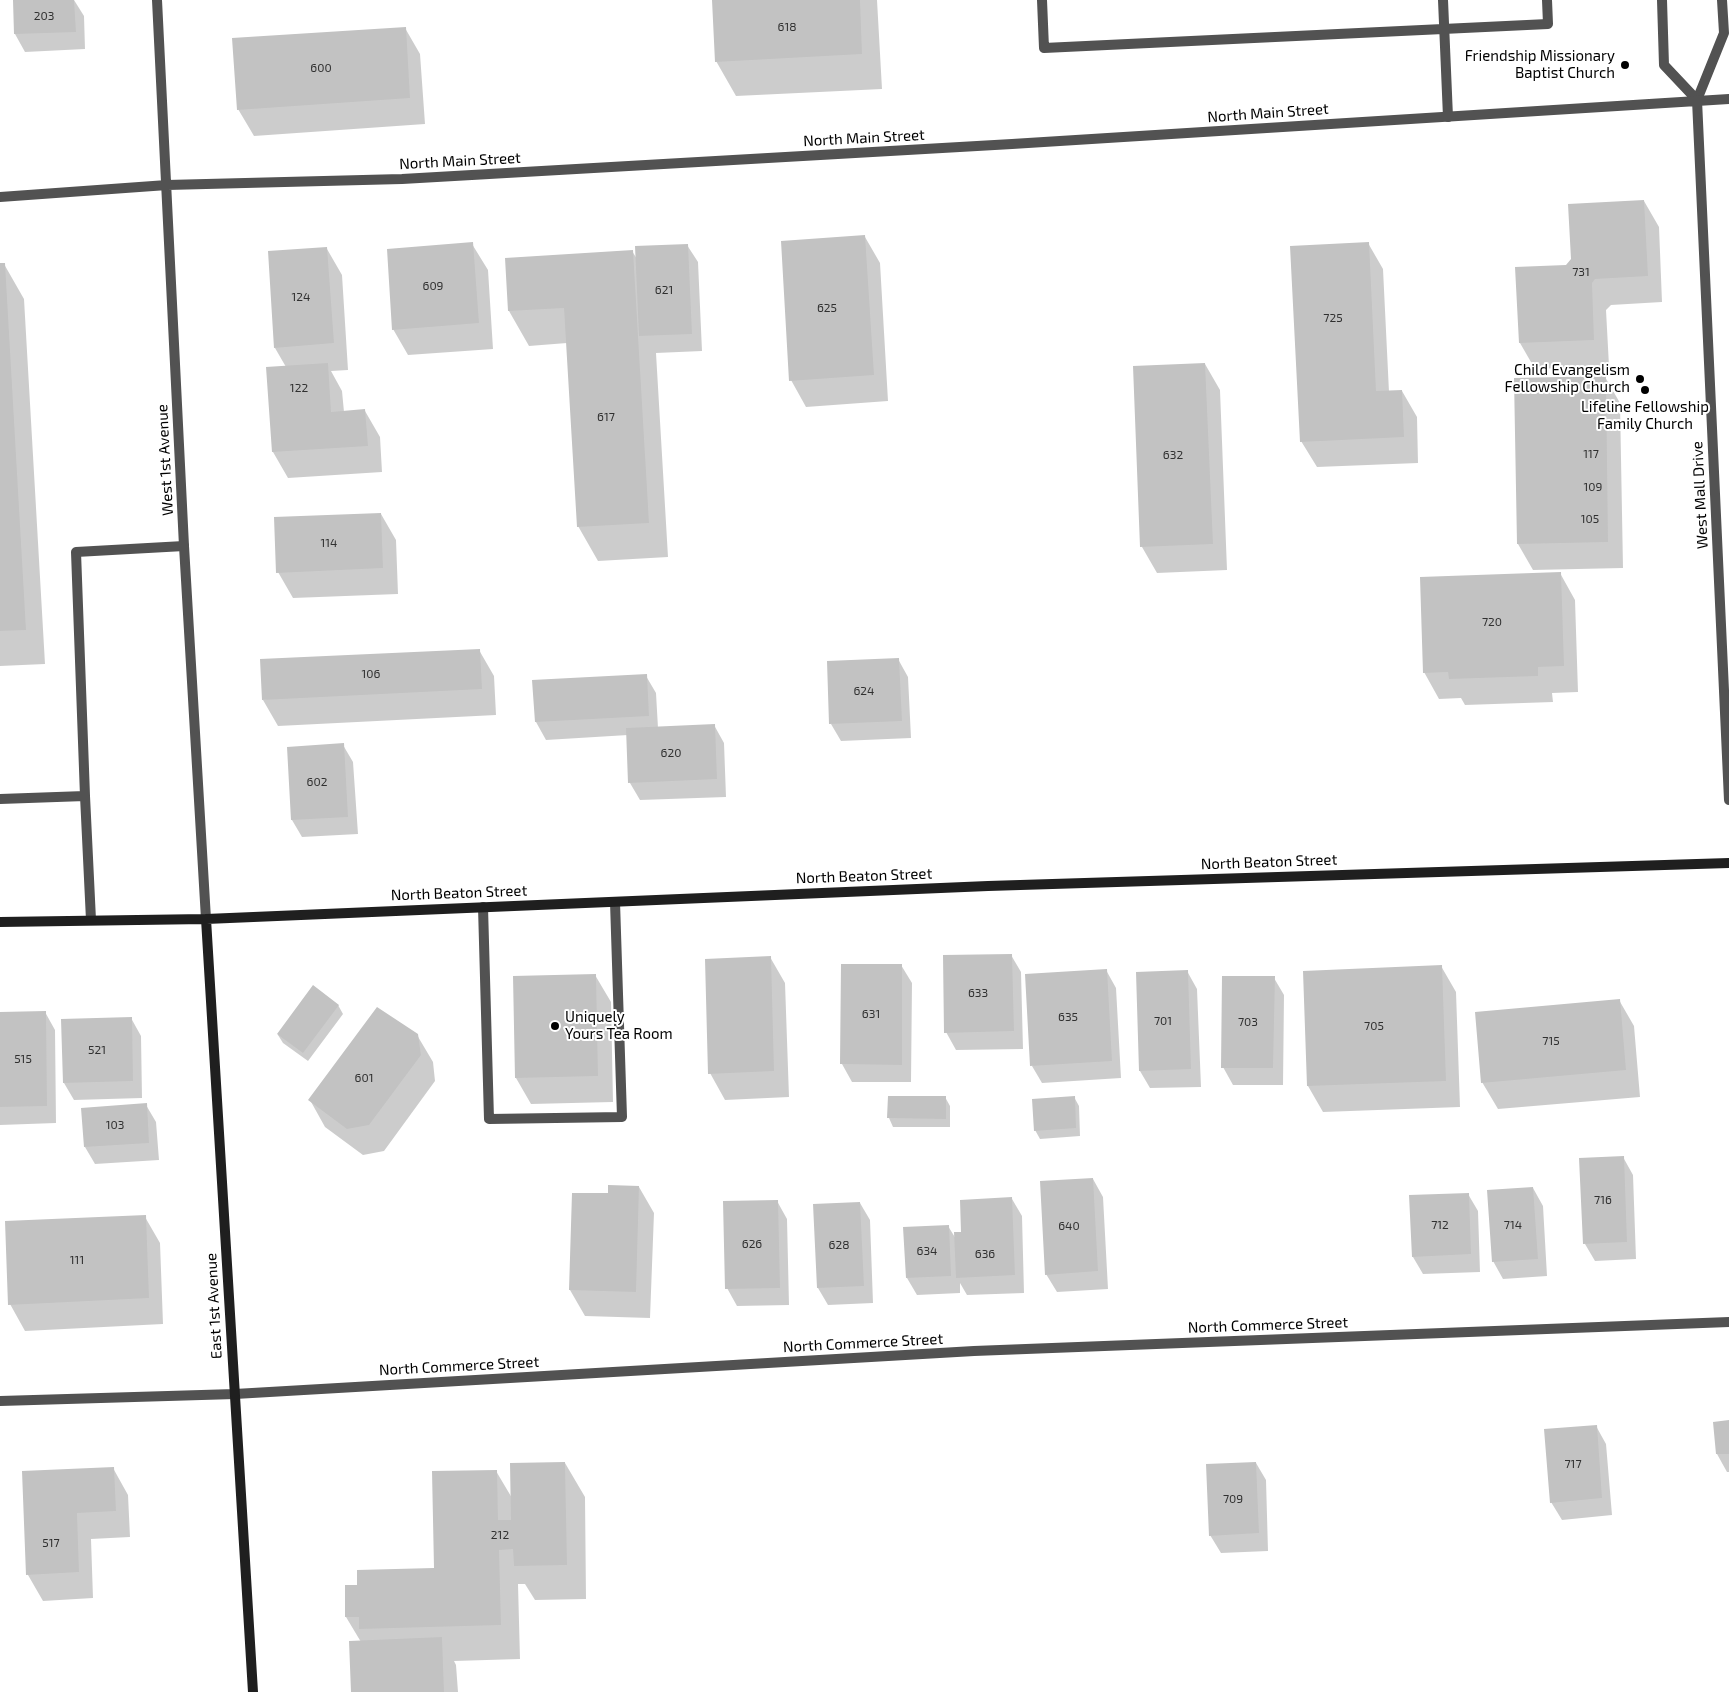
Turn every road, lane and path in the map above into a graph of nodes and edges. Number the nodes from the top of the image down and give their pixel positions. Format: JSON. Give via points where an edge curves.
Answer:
{"nodes":[{"id":1,"x":157,"y":0,"type":"edge"},
{"id":2,"x":1042,"y":0,"type":"edge"},
{"id":3,"x":1443,"y":0,"type":"edge"},
{"id":4,"x":1547,"y":0,"type":"edge"},
{"id":5,"x":1662,"y":0,"type":"edge"},
{"id":6,"x":1722,"y":0,"type":"edge"},
{"id":7,"x":1726,"y":17,"type":"edge"},
{"id":8,"x":1445,"y":29,"type":"junction"},
{"id":9,"x":1729,"y":99,"type":"edge"},
{"id":10,"x":1697,"y":100,"type":"junction"},
{"id":11,"x":1448,"y":117,"type":"junction"},
{"id":12,"x":167,"y":185,"type":"junction"},
{"id":13,"x":0,"y":197,"type":"edge"},
{"id":14,"x":184,"y":546,"type":"junction"},
{"id":15,"x":85,"y":796,"type":"junction"},
{"id":16,"x":0,"y":799,"type":"edge"},
{"id":17,"x":1729,"y":800,"type":"edge"},
{"id":18,"x":1729,"y":863,"type":"edge"},
{"id":19,"x":615,"y":902,"type":"junction"},
{"id":20,"x":483,"y":907,"type":"junction"},
{"id":21,"x":206,"y":918,"type":"junction"},
{"id":22,"x":91,"y":920,"type":"junction"},
{"id":23,"x":0,"y":922,"type":"edge"},
{"id":24,"x":1729,"y":1322,"type":"edge"},
{"id":25,"x":234,"y":1394,"type":"junction"},
{"id":26,"x":0,"y":1401,"type":"edge"},
{"id":27,"x":253,"y":1692,"type":"edge"}],
"edges":[{"from":1,"to":12,"type":"street","name":"West 1st Avenue"},
{"from":2,"to":8,"type":"street","via":[[1044,48]]},
{"from":3,"to":8,"type":"street"},
{"from":4,"to":8,"type":"street","via":[[1548,24]]},
{"from":5,"to":10,"type":"street","via":[[1664,65]]},
{"from":6,"to":7,"type":"street"},
{"from":7,"to":10,"type":"street","via":[[1724,33]]},
{"from":8,"to":11,"type":"street"},
{"from":9,"to":10,"type":"street","name":"North Main Street"},
{"from":10,"to":11,"type":"street","name":"North Main Street"},
{"from":10,"to":17,"type":"street","name":"West Mall Drive"},
{"from":11,"to":12,"type":"street","name":"North Main Street","via":[[411,179]]},
{"from":12,"to":13,"type":"street","name":"North Main Street"},
{"from":12,"to":14,"type":"street","name":"West 1st Avenue"},
{"from":14,"to":15,"type":"street","via":[[76,552]]},
{"from":14,"to":21,"type":"street","name":"West 1st Avenue"},
{"from":15,"to":16,"type":"street"},
{"from":15,"to":22,"type":"street"},
{"from":18,"to":19,"type":"main road","name":"North Beaton Street","via":[[988,886]]},
{"from":19,"to":20,"type":"main road","name":"North Beaton Street"},
{"from":19,"to":20,"type":"street","via":[[622,1117],[489,1119]]},
{"from":20,"to":21,"type":"main road","name":"North Beaton Street"},
{"from":21,"to":22,"type":"main road","name":"North Beaton Street"},
{"from":21,"to":25,"type":"main road","name":"East 1st Avenue"},
{"from":22,"to":23,"type":"main road","name":"North Beaton Street"},
{"from":24,"to":25,"type":"street","name":"North Commerce Street","via":[[974,1352]]},
{"from":25,"to":26,"type":"street","name":"North Commerce Street"},
{"from":25,"to":27,"type":"main road","name":"East 1st Avenue"}]}
